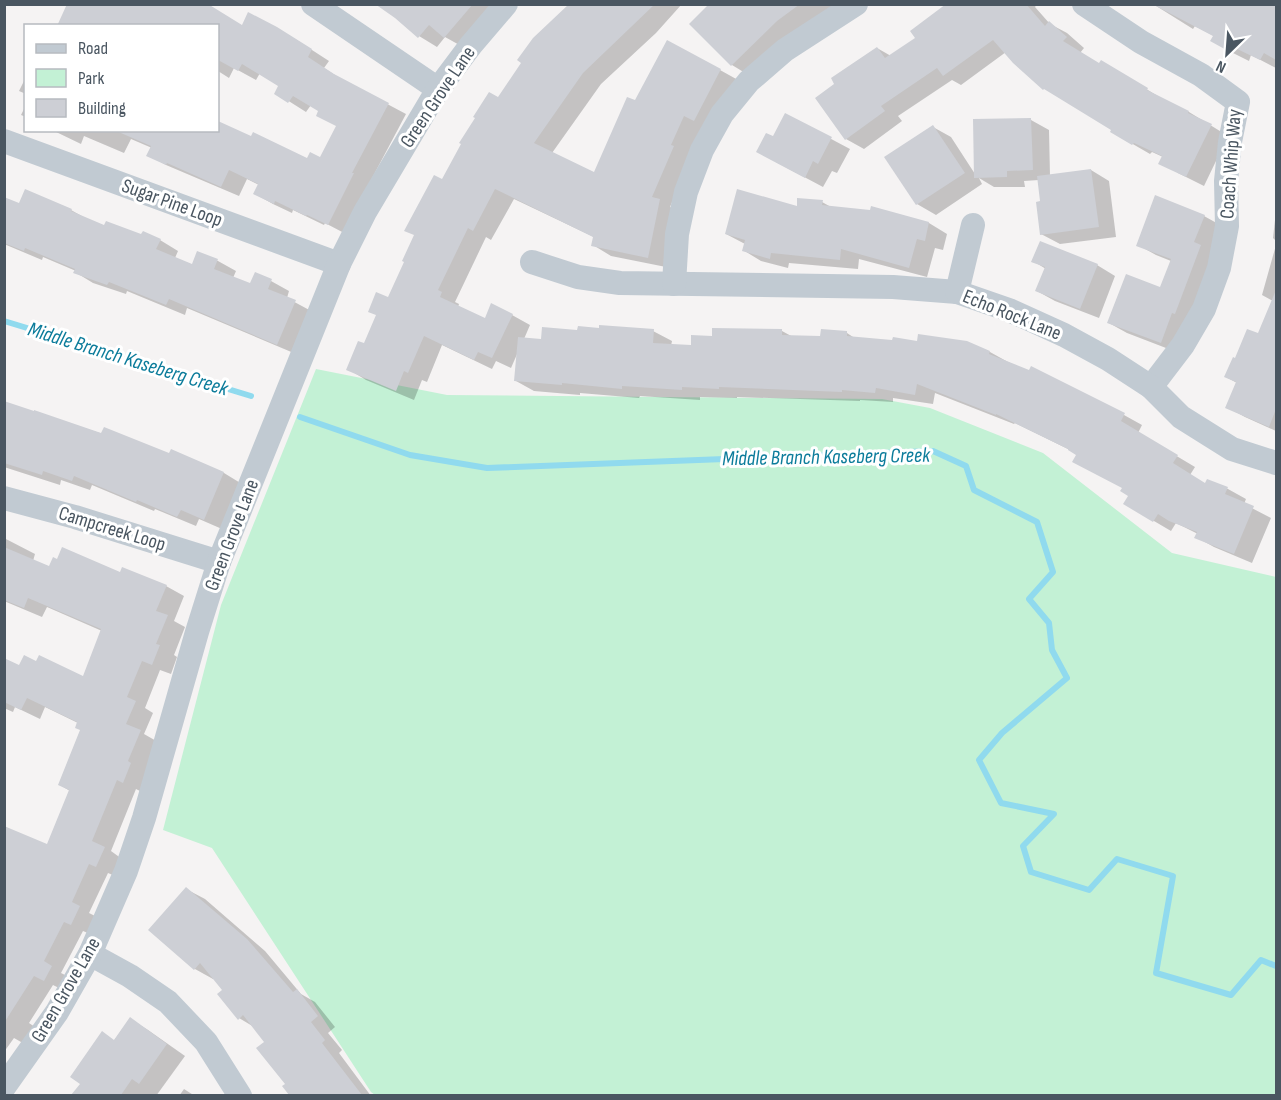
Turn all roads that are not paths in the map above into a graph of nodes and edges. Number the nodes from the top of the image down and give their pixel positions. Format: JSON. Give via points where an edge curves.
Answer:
{"nodes":[{"id":1,"x":314,"y":4,"type":"edge"},
{"id":2,"x":507,"y":4,"type":"edge"},
{"id":3,"x":856,"y":4,"type":"edge"},
{"id":4,"x":1084,"y":4,"type":"edge"},
{"id":5,"x":438,"y":89,"type":"junction"},
{"id":6,"x":4,"y":141,"type":"edge"},
{"id":7,"x":973,"y":225,"type":"dead end"},
{"id":8,"x":532,"y":262,"type":"dead end"},
{"id":9,"x":339,"y":264,"type":"junction"},
{"id":10,"x":674,"y":284,"type":"junction"},
{"id":11,"x":957,"y":292,"type":"junction"},
{"id":12,"x":1151,"y":387,"type":"junction"},
{"id":13,"x":1276,"y":463,"type":"edge"},
{"id":14,"x":4,"y":498,"type":"edge"},
{"id":15,"x":219,"y":562,"type":"junction"},
{"id":16,"x":90,"y":954,"type":"junction"},
{"id":17,"x":4,"y":1087,"type":"edge"},
{"id":18,"x":240,"y":1095,"type":"edge"}],
"edges":[{"from":1,"to":5,"type":"street"},
{"from":2,"to":5,"type":"street","name":"Green Grove Lane"},
{"from":3,"to":10,"type":"street","via":[[785,50],[749,81],[723,114],[702,150],[686,192],[677,234]]},
{"from":4,"to":12,"type":"street","name":"Coach Whip Way","via":[[1238,102],[1230,142],[1227,226],[1219,268],[1204,309]]},
{"from":5,"to":9,"type":"street","name":"Green Grove Lane"},
{"from":6,"to":9,"type":"street","name":"Sugar Pine Loop"},
{"from":7,"to":11,"type":"street"},
{"from":8,"to":10,"type":"street","name":"Echo Rock Lane","via":[[578,278]]},
{"from":9,"to":15,"type":"street","name":"Green Grove Lane"},
{"from":10,"to":11,"type":"street","name":"Echo Rock Lane"},
{"from":11,"to":12,"type":"street","name":"Echo Rock Lane","via":[[1010,310],[1064,335]]},
{"from":12,"to":13,"type":"street","name":"Echo Rock Lane","via":[[1181,417],[1232,449]]},
{"from":14,"to":15,"type":"street","name":"Campcreek Loop"},
{"from":15,"to":16,"type":"street","name":"Green Grove Lane","via":[[126,871]]},
{"from":16,"to":17,"type":"street","name":"Green Grove Lane","via":[[57,1012]]},
{"from":16,"to":18,"type":"street","via":[[168,1002],[206,1042]]}]}
